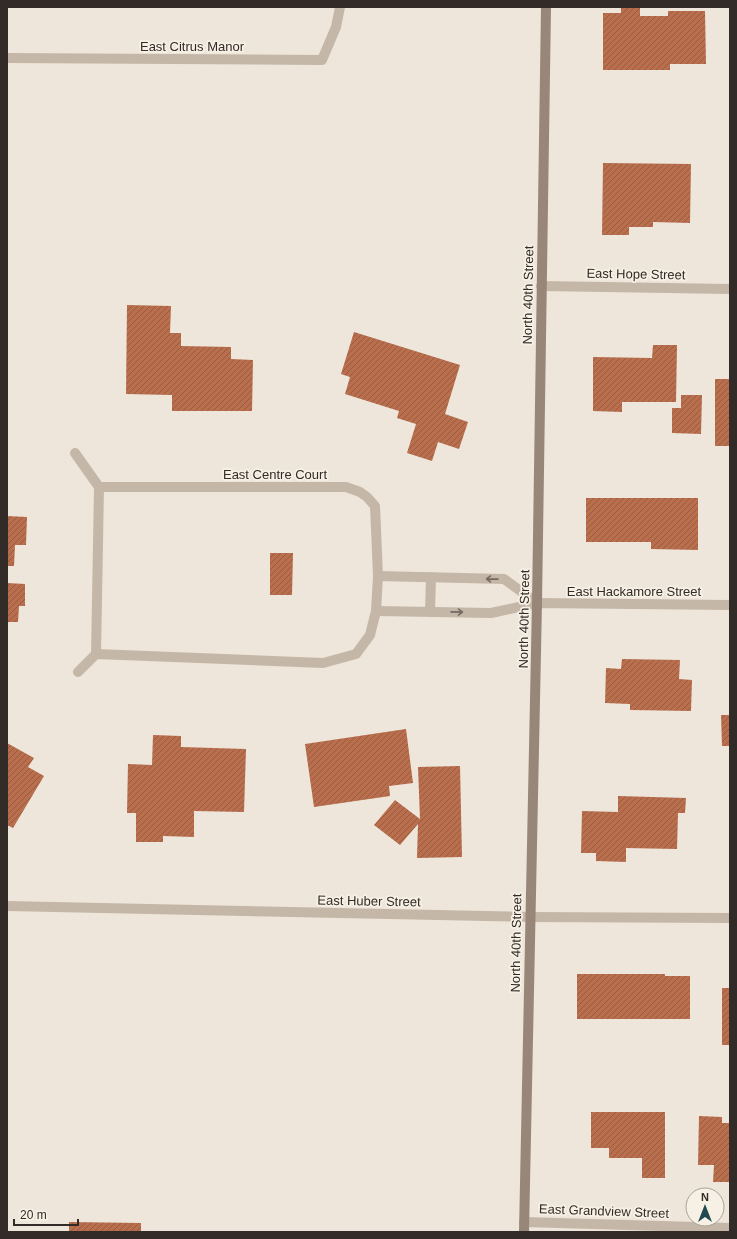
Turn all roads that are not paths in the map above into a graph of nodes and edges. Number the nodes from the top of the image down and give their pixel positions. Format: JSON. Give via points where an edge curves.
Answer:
{"nodes":[{"id":1,"x":340,"y":7,"type":"edge"},
{"id":2,"x":546,"y":7,"type":"edge"},
{"id":3,"x":7,"y":58,"type":"edge"},
{"id":4,"x":541,"y":286,"type":"junction"},
{"id":5,"x":730,"y":289,"type":"edge"},
{"id":6,"x":75,"y":453,"type":"dead end"},
{"id":7,"x":99,"y":486,"type":"junction"},
{"id":8,"x":378,"y":576,"type":"junction"},
{"id":9,"x":431,"y":577,"type":"junction"},
{"id":10,"x":537,"y":603,"type":"junction"},
{"id":11,"x":730,"y":605,"type":"edge"},
{"id":12,"x":376,"y":611,"type":"junction"},
{"id":13,"x":430,"y":612,"type":"junction"},
{"id":14,"x":96,"y":654,"type":"junction"},
{"id":15,"x":78,"y":672,"type":"dead end"},
{"id":16,"x":7,"y":906,"type":"edge"},
{"id":17,"x":530,"y":917,"type":"junction"},
{"id":18,"x":730,"y":918,"type":"edge"},
{"id":19,"x":524,"y":1227,"type":"edge"},
{"id":20,"x":730,"y":1228,"type":"edge"}],
"edges":[{"from":1,"to":3,"type":"street","name":"East Citrus Manor","via":[[336,27],[322,60]]},
{"from":2,"to":4,"type":"street","name":"North 40th Street"},
{"from":4,"to":5,"type":"street","name":"East Hope Street"},
{"from":4,"to":10,"type":"street","name":"North 40th Street"},
{"from":6,"to":7,"type":"street"},
{"from":7,"to":8,"type":"street","name":"East Centre Court","via":[[346,486],[367,496],[375,506]]},
{"from":7,"to":14,"type":"street"},
{"from":8,"to":9,"type":"street"},
{"from":8,"to":12,"type":"street","name":"East Centre Court"},
{"from":10,"to":9,"type":"street","one_way":true,"via":[[504,579]]},
{"from":9,"to":13,"type":"street"},
{"from":10,"to":11,"type":"street","name":"East Hackamore Street"},
{"from":13,"to":10,"type":"street","one_way":true,"via":[[491,613]]},
{"from":10,"to":17,"type":"street","name":"North 40th Street"},
{"from":12,"to":13,"type":"street"},
{"from":12,"to":14,"type":"street","name":"East Centre Court","via":[[370,635],[356,654],[323,663]]},
{"from":14,"to":15,"type":"street"},
{"from":16,"to":17,"type":"street","name":"East Huber Street"},
{"from":17,"to":18,"type":"street","name":"East Huber Street"},
{"from":17,"to":19,"type":"street","name":"North 40th Street"},
{"from":19,"to":20,"type":"street","name":"East Grandview Street"}]}
